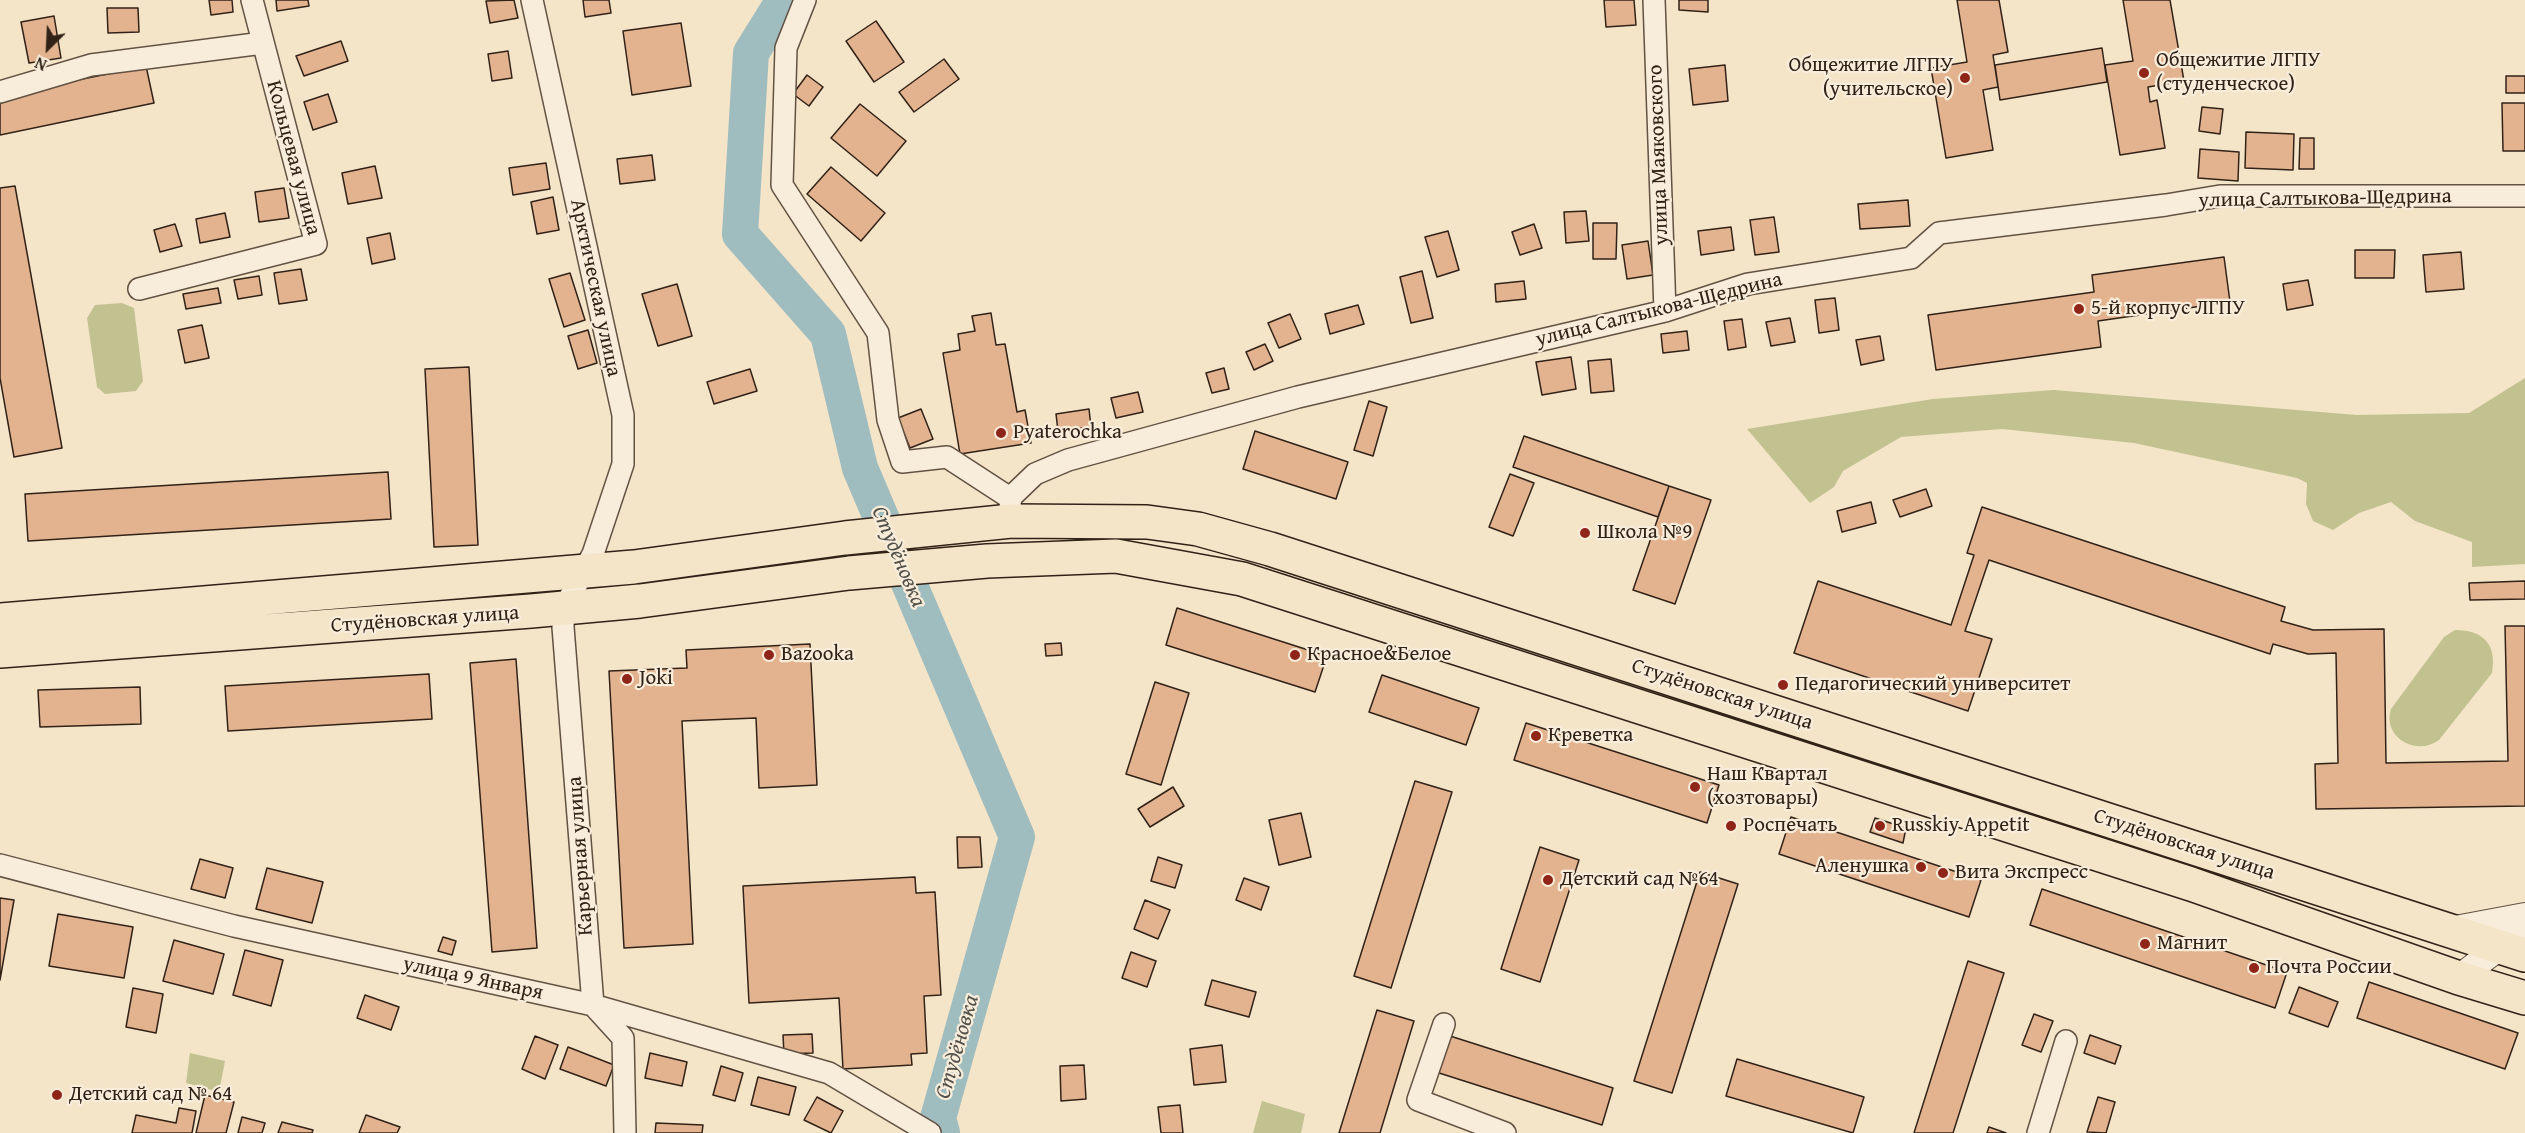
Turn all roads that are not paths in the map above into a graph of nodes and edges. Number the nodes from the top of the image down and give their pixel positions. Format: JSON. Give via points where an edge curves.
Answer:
{"nodes":[{"id":1,"x":252,"y":0,"type":"edge"},
{"id":2,"x":532,"y":0,"type":"edge"},
{"id":3,"x":805,"y":0,"type":"edge"},
{"id":4,"x":1654,"y":0,"type":"edge"},
{"id":5,"x":262,"y":43,"type":"junction"},
{"id":6,"x":0,"y":93,"type":"edge"},
{"id":7,"x":2525,"y":196,"type":"edge"},
{"id":8,"x":139,"y":289,"type":"dead end"},
{"id":9,"x":1665,"y":311,"type":"junction"},
{"id":10,"x":1001,"y":514,"type":"junction"},
{"id":11,"x":634,"y":567,"type":"junction"},
{"id":12,"x":582,"y":571,"type":"junction"},
{"id":13,"x":527,"y":576,"type":"junction"},
{"id":14,"x":640,"y":601,"type":"junction"},
{"id":15,"x":564,"y":608,"type":"junction"},
{"id":16,"x":531,"y":611,"type":"junction"},
{"id":17,"x":0,"y":620,"type":"edge"},
{"id":18,"x":0,"y":651,"type":"edge"},
{"id":19,"x":0,"y":865,"type":"edge"},
{"id":20,"x":2525,"y":916,"type":"edge"},
{"id":21,"x":2525,"y":927,"type":"edge"},
{"id":22,"x":2450,"y":930,"type":"junction"},
{"id":23,"x":2512,"y":951,"type":"edge"},
{"id":24,"x":2458,"y":978,"type":"junction"},
{"id":25,"x":2525,"y":998,"type":"edge"},
{"id":26,"x":593,"y":1005,"type":"junction"},
{"id":27,"x":1444,"y":1024,"type":"dead end"},
{"id":28,"x":2066,"y":1041,"type":"dead end"},
{"id":29,"x":929,"y":1132,"type":"edge"},
{"id":30,"x":625,"y":1133,"type":"edge"},
{"id":31,"x":1505,"y":1133,"type":"edge"},
{"id":32,"x":2038,"y":1133,"type":"edge"}],
"edges":[{"from":1,"to":5,"type":"street","name":"Кольцевая улица"},
{"from":2,"to":12,"type":"street","name":"Арктическая улица","via":[[623,415],[623,464],[593,554]]},
{"from":3,"to":10,"type":"street","via":[[786,48],[782,185],[878,333],[888,420],[902,462],[947,457]]},
{"from":4,"to":9,"type":"street","name":"улица Маяковского"},
{"from":5,"to":6,"type":"street","via":[[91,65]]},
{"from":5,"to":8,"type":"street","name":"Кольцевая улица","via":[[316,244]]},
{"from":7,"to":9,"type":"street","name":"улица Салтыкова-Щедрина","via":[[2220,196],[1939,233],[1911,258],[1748,284]]},
{"from":9,"to":10,"type":"street","name":"улица Салтыкова-Щедрина","via":[[1298,397],[1068,460],[1035,474]]},
{"from":10,"to":11,"type":"main road","name":"Студёновская улица"},
{"from":10,"to":22,"type":"main road","name":"Студёновская улица","via":[[1147,522],[1198,529],[1250,543]]},
{"from":11,"to":12,"type":"main road","name":"Студёновская улица"},
{"from":11,"to":14,"type":"main road","via":[[617,582],[619,592]]},
{"from":12,"to":13,"type":"main road","name":"Студёновская улица"},
{"from":12,"to":15,"type":"street"},
{"from":13,"to":16,"type":"main road","via":[[546,591],[548,600]]},
{"from":13,"to":17,"type":"main road","name":"Студёновская улица"},
{"from":14,"to":15,"type":"main road","name":"Студёновская улица"},
{"from":14,"to":24,"type":"main road","name":"Студёновская улица","via":[[849,573],[987,561],[1116,556],[1242,579],[2191,884]]},
{"from":15,"to":16,"type":"main road","name":"Студёновская улица"},
{"from":15,"to":26,"type":"street","name":"Карьерная улица"},
{"from":16,"to":18,"type":"main road","name":"Студёновская улица"},
{"from":19,"to":26,"type":"street","name":"улица 9 Января","via":[[234,926]]},
{"from":20,"to":22,"type":"street"},
{"from":21,"to":23,"type":"street"},
{"from":22,"to":23,"type":"main road","name":"Студёновская улица"},
{"from":23,"to":24,"type":"street"},
{"from":24,"to":25,"type":"main road","name":"Студёновская улица"},
{"from":26,"to":29,"type":"street","name":"улица 9 Января","via":[[829,1073]]},
{"from":26,"to":30,"type":"street","via":[[623,1038]]},
{"from":27,"to":31,"type":"street","via":[[1418,1100]]},
{"from":28,"to":32,"type":"street"}]}
